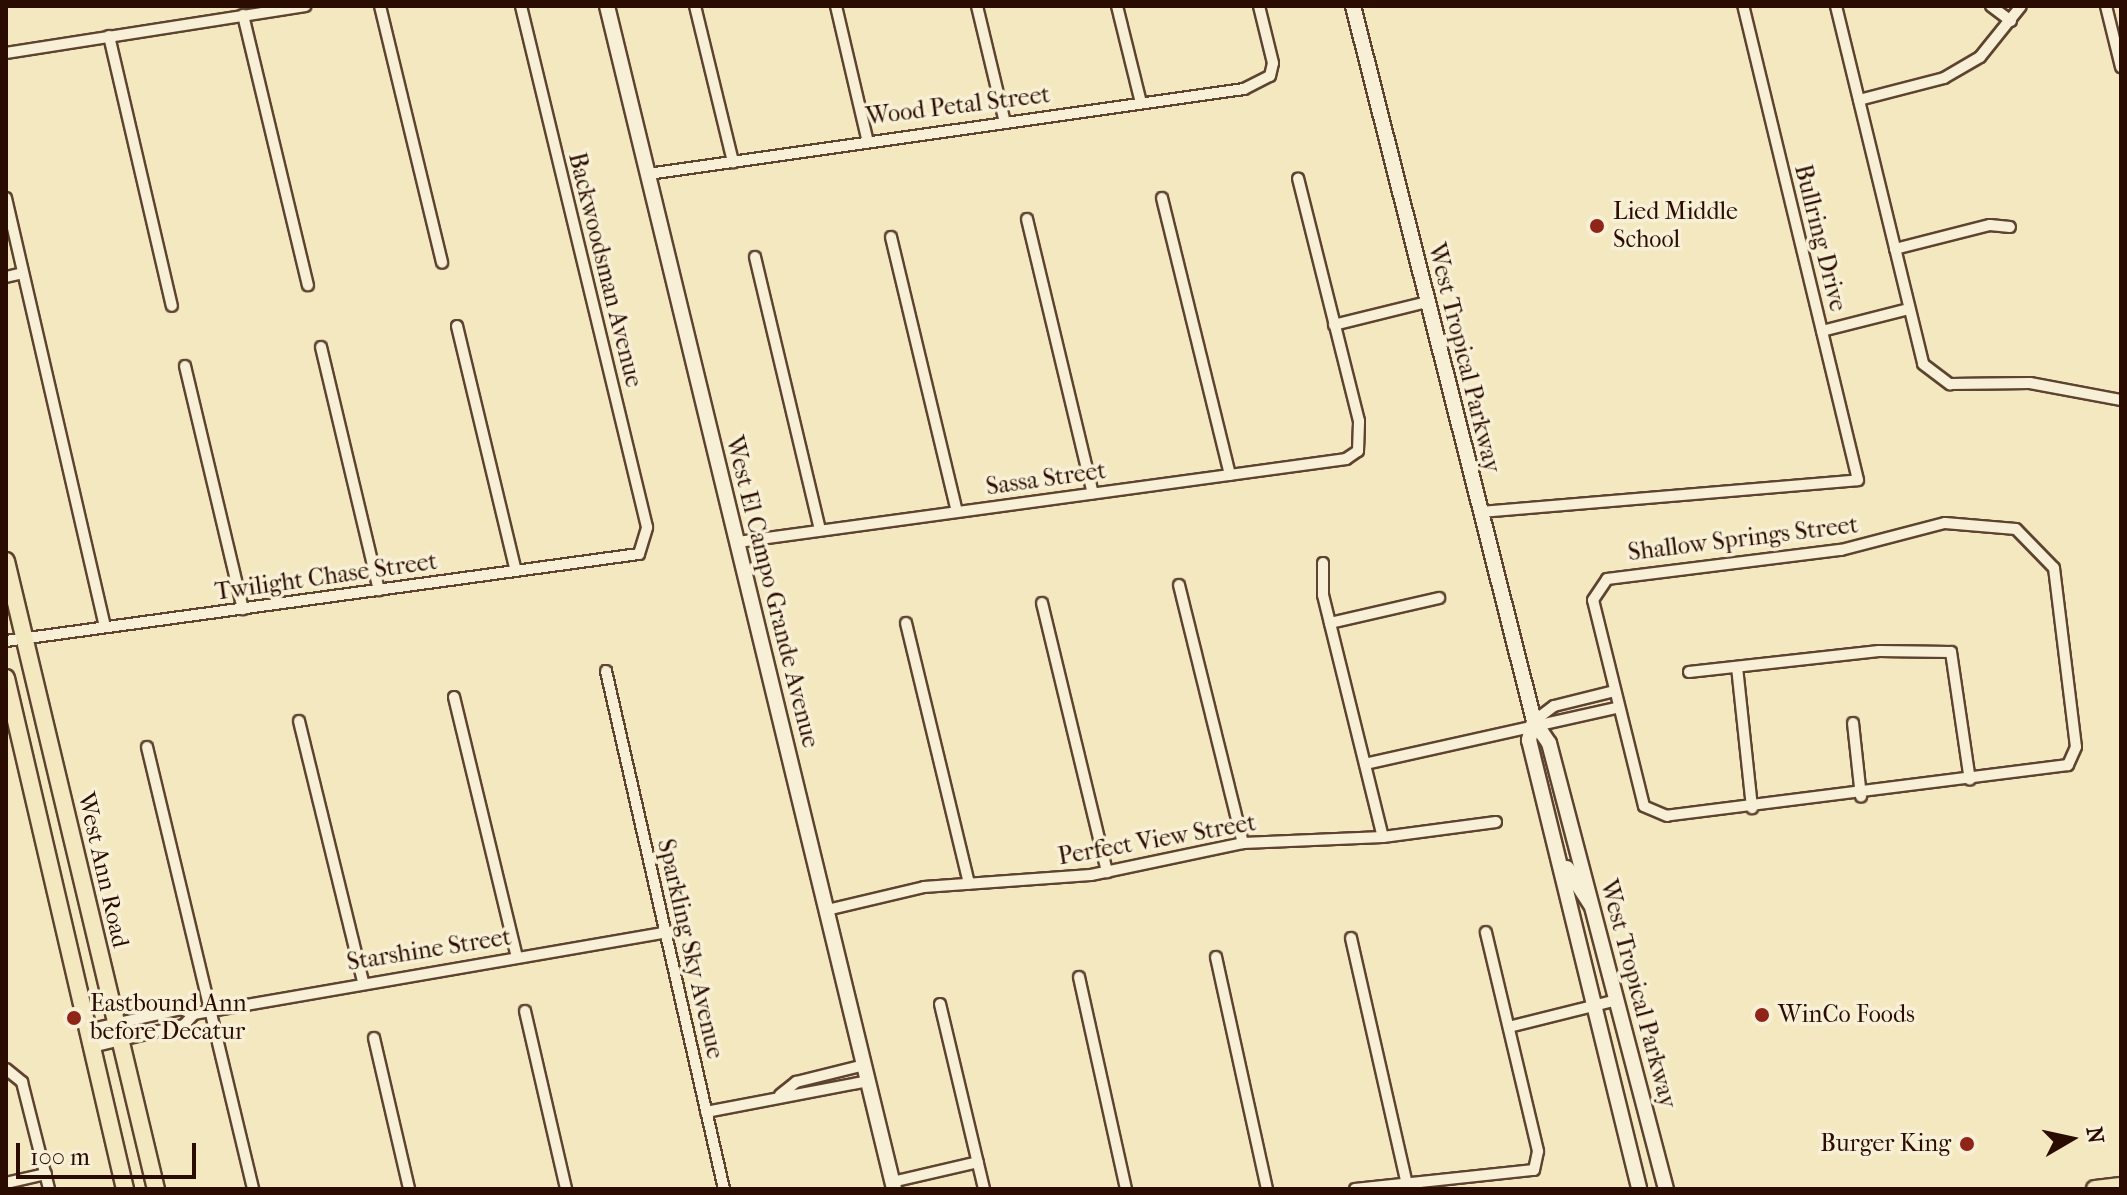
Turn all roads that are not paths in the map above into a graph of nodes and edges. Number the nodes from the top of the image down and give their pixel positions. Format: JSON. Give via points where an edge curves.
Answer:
{"nodes":[{"id":1,"x":305,"y":6,"type":"edge"},
{"id":2,"x":380,"y":6,"type":"edge"},
{"id":3,"x":521,"y":6,"type":"edge"},
{"id":4,"x":607,"y":6,"type":"edge"},
{"id":5,"x":695,"y":6,"type":"edge"},
{"id":6,"x":836,"y":6,"type":"edge"},
{"id":7,"x":977,"y":6,"type":"edge"},
{"id":8,"x":1117,"y":6,"type":"edge"},
{"id":9,"x":1259,"y":6,"type":"edge"},
{"id":10,"x":1353,"y":6,"type":"edge"},
{"id":11,"x":1743,"y":6,"type":"edge"},
{"id":12,"x":1836,"y":6,"type":"edge"},
{"id":13,"x":1991,"y":6,"type":"edge"},
{"id":14,"x":2021,"y":6,"type":"edge"},
{"id":15,"x":2106,"y":6,"type":"edge"},
{"id":16,"x":243,"y":15,"type":"junction"},
{"id":17,"x":2011,"y":21,"type":"junction"},
{"id":18,"x":109,"y":36,"type":"junction"},
{"id":19,"x":6,"y":53,"type":"edge"},
{"id":20,"x":2121,"y":67,"type":"edge"},
{"id":21,"x":1140,"y":99,"type":"junction"},
{"id":22,"x":1859,"y":100,"type":"junction"},
{"id":23,"x":1005,"y":123,"type":"junction"},
{"id":24,"x":867,"y":138,"type":"junction"},
{"id":25,"x":733,"y":162,"type":"junction"},
{"id":26,"x":648,"y":174,"type":"junction"},
{"id":27,"x":1298,"y":179,"type":"dead end"},
{"id":28,"x":6,"y":198,"type":"edge"},
{"id":29,"x":1162,"y":198,"type":"dead end"},
{"id":30,"x":1027,"y":219,"type":"dead end"},
{"id":31,"x":2010,"y":227,"type":"dead end"},
{"id":32,"x":891,"y":237,"type":"dead end"},
{"id":33,"x":1895,"y":249,"type":"junction"},
{"id":34,"x":755,"y":257,"type":"dead end"},
{"id":35,"x":442,"y":263,"type":"dead end"},
{"id":36,"x":23,"y":273,"type":"junction"},
{"id":37,"x":6,"y":277,"type":"edge"},
{"id":38,"x":308,"y":285,"type":"dead end"},
{"id":39,"x":1427,"y":302,"type":"junction"},
{"id":40,"x":172,"y":306,"type":"dead end"},
{"id":41,"x":1909,"y":309,"type":"junction"},
{"id":42,"x":1334,"y":325,"type":"junction"},
{"id":43,"x":457,"y":326,"type":"dead end"},
{"id":44,"x":1822,"y":331,"type":"junction"},
{"id":45,"x":321,"y":347,"type":"dead end"},
{"id":46,"x":185,"y":366,"type":"dead end"},
{"id":47,"x":2121,"y":400,"type":"edge"},
{"id":48,"x":1230,"y":475,"type":"junction"},
{"id":49,"x":1093,"y":493,"type":"junction"},
{"id":50,"x":957,"y":511,"type":"junction"},
{"id":51,"x":1480,"y":512,"type":"junction"},
{"id":52,"x":820,"y":530,"type":"junction"},
{"id":53,"x":738,"y":542,"type":"junction"},
{"id":54,"x":646,"y":544,"type":"joint"},
{"id":55,"x":6,"y":561,"type":"edge"},
{"id":56,"x":1323,"y":563,"type":"dead end"},
{"id":57,"x":516,"y":571,"type":"junction"},
{"id":58,"x":1179,"y":585,"type":"dead end"},
{"id":59,"x":379,"y":590,"type":"junction"},
{"id":60,"x":1439,"y":598,"type":"dead end"},
{"id":61,"x":1042,"y":603,"type":"dead end"},
{"id":62,"x":243,"y":609,"type":"junction"},
{"id":63,"x":906,"y":623,"type":"dead end"},
{"id":64,"x":1330,"y":623,"type":"junction"},
{"id":65,"x":105,"y":627,"type":"junction"},
{"id":66,"x":24,"y":638,"type":"junction"},
{"id":67,"x":6,"y":641,"type":"edge"},
{"id":68,"x":1737,"y":667,"type":"junction"},
{"id":69,"x":606,"y":671,"type":"dead end"},
{"id":70,"x":1689,"y":672,"type":"dead end"},
{"id":71,"x":6,"y":678,"type":"edge"},
{"id":72,"x":1615,"y":691,"type":"junction"},
{"id":73,"x":454,"y":697,"type":"dead end"},
{"id":74,"x":1584,"y":699,"type":"junction"},
{"id":75,"x":1619,"y":707,"type":"junction"},
{"id":76,"x":1587,"y":715,"type":"junction"},
{"id":77,"x":299,"y":721,"type":"dead end"},
{"id":78,"x":1534,"y":721,"type":"junction"},
{"id":79,"x":1853,"y":723,"type":"dead end"},
{"id":80,"x":147,"y":747,"type":"dead end"},
{"id":81,"x":1365,"y":764,"type":"junction"},
{"id":82,"x":1970,"y":780,"type":"junction"},
{"id":83,"x":1861,"y":797,"type":"junction"},
{"id":84,"x":1752,"y":808,"type":"junction"},
{"id":85,"x":1496,"y":822,"type":"dead end"},
{"id":86,"x":1383,"y":837,"type":"junction"},
{"id":87,"x":1243,"y":843,"type":"junction"},
{"id":88,"x":1556,"y":851,"type":"junction"},
{"id":89,"x":1107,"y":872,"type":"junction"},
{"id":90,"x":969,"y":884,"type":"junction"},
{"id":91,"x":1591,"y":905,"type":"junction"},
{"id":92,"x":827,"y":910,"type":"junction"},
{"id":93,"x":670,"y":932,"type":"junction"},
{"id":94,"x":1486,"y":932,"type":"dead end"},
{"id":95,"x":1351,"y":938,"type":"dead end"},
{"id":96,"x":517,"y":957,"type":"junction"},
{"id":97,"x":1216,"y":957,"type":"dead end"},
{"id":98,"x":1079,"y":977,"type":"dead end"},
{"id":99,"x":363,"y":981,"type":"junction"},
{"id":100,"x":1617,"y":1000,"type":"junction"},
{"id":101,"x":940,"y":1004,"type":"dead end"},
{"id":102,"x":1593,"y":1006,"type":"junction"},
{"id":103,"x":210,"y":1011,"type":"junction"},
{"id":104,"x":525,"y":1011,"type":"dead end"},
{"id":105,"x":194,"y":1014,"type":"junction"},
{"id":106,"x":1509,"y":1027,"type":"junction"},
{"id":107,"x":88,"y":1030,"type":"junction"},
{"id":108,"x":116,"y":1033,"type":"junction"},
{"id":109,"x":374,"y":1038,"type":"dead end"},
{"id":110,"x":92,"y":1047,"type":"junction"},
{"id":111,"x":864,"y":1065,"type":"junction"},
{"id":112,"x":10,"y":1070,"type":"edge"},
{"id":113,"x":827,"y":1074,"type":"junction"},
{"id":114,"x":868,"y":1081,"type":"junction"},
{"id":115,"x":831,"y":1090,"type":"junction"},
{"id":116,"x":780,"y":1095,"type":"junction"},
{"id":117,"x":706,"y":1112,"type":"junction"},
{"id":118,"x":978,"y":1162,"type":"junction"},
{"id":119,"x":46,"y":1174,"type":"junction"},
{"id":120,"x":6,"y":1183,"type":"edge"},
{"id":121,"x":1407,"y":1185,"type":"junction"},
{"id":122,"x":893,"y":1186,"type":"edge"},
{"id":123,"x":2121,"y":1186,"type":"edge"},
{"id":124,"x":49,"y":1189,"type":"edge"},
{"id":125,"x":125,"y":1189,"type":"edge"},
{"id":126,"x":156,"y":1189,"type":"edge"},
{"id":127,"x":253,"y":1189,"type":"edge"},
{"id":128,"x":409,"y":1189,"type":"edge"},
{"id":129,"x":566,"y":1189,"type":"edge"},
{"id":130,"x":724,"y":1189,"type":"edge"},
{"id":131,"x":984,"y":1189,"type":"edge"},
{"id":132,"x":1126,"y":1189,"type":"edge"},
{"id":133,"x":1267,"y":1189,"type":"edge"},
{"id":134,"x":1355,"y":1189,"type":"edge"},
{"id":135,"x":1639,"y":1189,"type":"edge"},
{"id":136,"x":1666,"y":1189,"type":"edge"},
{"id":137,"x":2095,"y":1189,"type":"edge"}],
"edges":[{"from":1,"to":16,"type":"street"},
{"from":2,"to":35,"type":"street"},
{"from":3,"to":54,"type":"street","name":"Backwoodsman Avenue"},
{"from":4,"to":26,"type":"main road","name":"West El Campo Grande Avenue"},
{"from":5,"to":25,"type":"street"},
{"from":6,"to":24,"type":"street"},
{"from":7,"to":23,"type":"street"},
{"from":8,"to":21,"type":"street"},
{"from":9,"to":21,"type":"street","name":"Wood Petal Street","via":[[1270,76],[1244,89]]},
{"from":10,"to":39,"type":"main road","name":"West Tropical Parkway"},
{"from":11,"to":44,"type":"street","name":"Bullring Drive"},
{"from":12,"to":22,"type":"street"},
{"from":13,"to":17,"type":"street"},
{"from":14,"to":17,"type":"street"},
{"from":15,"to":20,"type":"street"},
{"from":16,"to":18,"type":"street"},
{"from":16,"to":38,"type":"street"},
{"from":17,"to":22,"type":"street","via":[[1980,57],[1944,78]]},
{"from":18,"to":19,"type":"street"},
{"from":18,"to":40,"type":"street"},
{"from":21,"to":23,"type":"street","name":"Wood Petal Street"},
{"from":22,"to":33,"type":"street"},
{"from":23,"to":24,"type":"street","name":"Wood Petal Street"},
{"from":24,"to":25,"type":"street","name":"Wood Petal Street"},
{"from":25,"to":26,"type":"street","name":"Wood Petal Street"},
{"from":26,"to":53,"type":"main road","name":"West El Campo Grande Avenue"},
{"from":27,"to":42,"type":"street"},
{"from":28,"to":36,"type":"street"},
{"from":29,"to":48,"type":"street"},
{"from":30,"to":49,"type":"street"},
{"from":31,"to":33,"type":"street","via":[[1990,225]]},
{"from":32,"to":50,"type":"street"},
{"from":33,"to":41,"type":"street"},
{"from":34,"to":52,"type":"street"},
{"from":36,"to":37,"type":"street"},
{"from":36,"to":65,"type":"street"},
{"from":39,"to":42,"type":"street"},
{"from":39,"to":51,"type":"main road","name":"West Tropical Parkway"},
{"from":41,"to":44,"type":"street"},
{"from":41,"to":47,"type":"street","via":[[1934,378],[2030,383]]},
{"from":42,"to":48,"type":"street","name":"Sassa Street","via":[[1359,421],[1358,451]]},
{"from":43,"to":57,"type":"street"},
{"from":44,"to":51,"type":"street","name":"Bullring Drive","via":[[1858,480]]},
{"from":45,"to":59,"type":"street"},
{"from":46,"to":62,"type":"street"},
{"from":48,"to":49,"type":"street","name":"Sassa Street"},
{"from":49,"to":50,"type":"street","name":"Sassa Street"},
{"from":50,"to":52,"type":"street","name":"Sassa Street"},
{"from":51,"to":78,"type":"main road","name":"West Tropical Parkway"},
{"from":52,"to":53,"type":"street","name":"Sassa Street"},
{"from":53,"to":92,"type":"main road","name":"West El Campo Grande Avenue"},
{"from":54,"to":57,"type":"street","name":"Twilight Chase Street","via":[[630,557]]},
{"from":55,"to":66,"type":"main road","name":"West Ann Road"},
{"from":56,"to":64,"type":"street"},
{"from":57,"to":59,"type":"street","name":"Twilight Chase Street"},
{"from":58,"to":87,"type":"street"},
{"from":59,"to":62,"type":"street","name":"Twilight Chase Street"},
{"from":60,"to":64,"type":"street"},
{"from":61,"to":89,"type":"street"},
{"from":62,"to":65,"type":"street","name":"Twilight Chase Street"},
{"from":63,"to":90,"type":"street"},
{"from":64,"to":81,"type":"street"},
{"from":65,"to":66,"type":"street","name":"Twilight Chase Street"},
{"from":66,"to":67,"type":"street","name":"Twilight Chase Street"},
{"from":66,"to":108,"type":"main road","name":"West Ann Road"},
{"from":68,"to":70,"type":"street"},
{"from":68,"to":82,"type":"street","via":[[1879,651],[1951,652]]},
{"from":68,"to":84,"type":"street"},
{"from":69,"to":93,"type":"street","name":"Sparkling Sky Avenue"},
{"from":71,"to":107,"type":"main road"},
{"from":72,"to":74,"type":"street"},
{"from":72,"to":75,"type":"street"},
{"from":72,"to":82,"type":"street","name":"Shallow Springs Street","via":[[1593,600],[1599,587],[1626,572],[1841,550],[1945,523],[1997,523],[2033,541],[2059,587],[2076,747],[2068,765]]},
{"from":73,"to":96,"type":"street"},
{"from":74,"to":76,"type":"street"},
{"from":74,"to":78,"type":"street"},
{"from":75,"to":76,"type":"street"},
{"from":75,"to":84,"type":"street","via":[[1644,806],[1654,815]]},
{"from":76,"to":78,"type":"street"},
{"from":77,"to":99,"type":"street"},
{"from":78,"to":81,"type":"street"},
{"from":78,"to":88,"type":"main road","name":"West Tropical Parkway","via":[[1529,740]]},
{"from":78,"to":91,"type":"main road","name":"West Tropical Parkway","via":[[1549,743]]},
{"from":79,"to":83,"type":"street"},
{"from":80,"to":103,"type":"street"},
{"from":81,"to":86,"type":"street"},
{"from":82,"to":83,"type":"street"},
{"from":83,"to":84,"type":"street"},
{"from":85,"to":86,"type":"street","name":"Perfect View Street"},
{"from":86,"to":87,"type":"street","name":"Perfect View Street"},
{"from":87,"to":89,"type":"street","name":"Perfect View Street"},
{"from":88,"to":91,"type":"main road"},
{"from":88,"to":102,"type":"main road","name":"West Tropical Parkway"},
{"from":89,"to":90,"type":"street","name":"Perfect View Street"},
{"from":90,"to":92,"type":"street","name":"Perfect View Street"},
{"from":91,"to":100,"type":"main road","name":"West Tropical Parkway"},
{"from":92,"to":111,"type":"main road","name":"West El Campo Grande Avenue"},
{"from":93,"to":96,"type":"street","name":"Starshine Street"},
{"from":93,"to":117,"type":"street","name":"Sparkling Sky Avenue"},
{"from":94,"to":106,"type":"street"},
{"from":95,"to":121,"type":"street"},
{"from":96,"to":99,"type":"street","name":"Starshine Street"},
{"from":97,"to":133,"type":"street"},
{"from":98,"to":132,"type":"street"},
{"from":99,"to":103,"type":"street","name":"Starshine Street"},
{"from":100,"to":102,"type":"street"},
{"from":100,"to":136,"type":"main road","name":"West Tropical Parkway"},
{"from":101,"to":118,"type":"street"},
{"from":102,"to":106,"type":"street"},
{"from":102,"to":135,"type":"main road","name":"West Tropical Parkway"},
{"from":103,"to":105,"type":"street","name":"Starshine Street"},
{"from":103,"to":127,"type":"street"},
{"from":104,"to":129,"type":"street"},
{"from":105,"to":108,"type":"street","name":"Starshine Street","via":[[181,1009]]},
{"from":105,"to":108,"type":"street","name":"Starshine Street","via":[[184,1025]]},
{"from":106,"to":121,"type":"street","via":[[1538,1151],[1534,1170]]},
{"from":107,"to":108,"type":"street","name":"Starshine Street"},
{"from":107,"to":110,"type":"main road"},
{"from":108,"to":110,"type":"street","name":"Starshine Street"},
{"from":108,"to":126,"type":"main road","name":"West Ann Road"},
{"from":109,"to":128,"type":"street"},
{"from":110,"to":125,"type":"main road"},
{"from":111,"to":113,"type":"street"},
{"from":111,"to":114,"type":"main road","name":"West El Campo Grande Avenue"},
{"from":112,"to":119,"type":"street"},
{"from":113,"to":115,"type":"street"},
{"from":113,"to":116,"type":"street"},
{"from":114,"to":115,"type":"street"},
{"from":114,"to":122,"type":"main road","name":"West El Campo Grande Avenue"},
{"from":115,"to":116,"type":"street"},
{"from":116,"to":117,"type":"street"},
{"from":117,"to":130,"type":"street","name":"Sparkling Sky Avenue"},
{"from":118,"to":122,"type":"street"},
{"from":118,"to":131,"type":"street"},
{"from":119,"to":120,"type":"street"},
{"from":119,"to":124,"type":"street"},
{"from":121,"to":134,"type":"street"},
{"from":123,"to":137,"type":"main road"}]}
